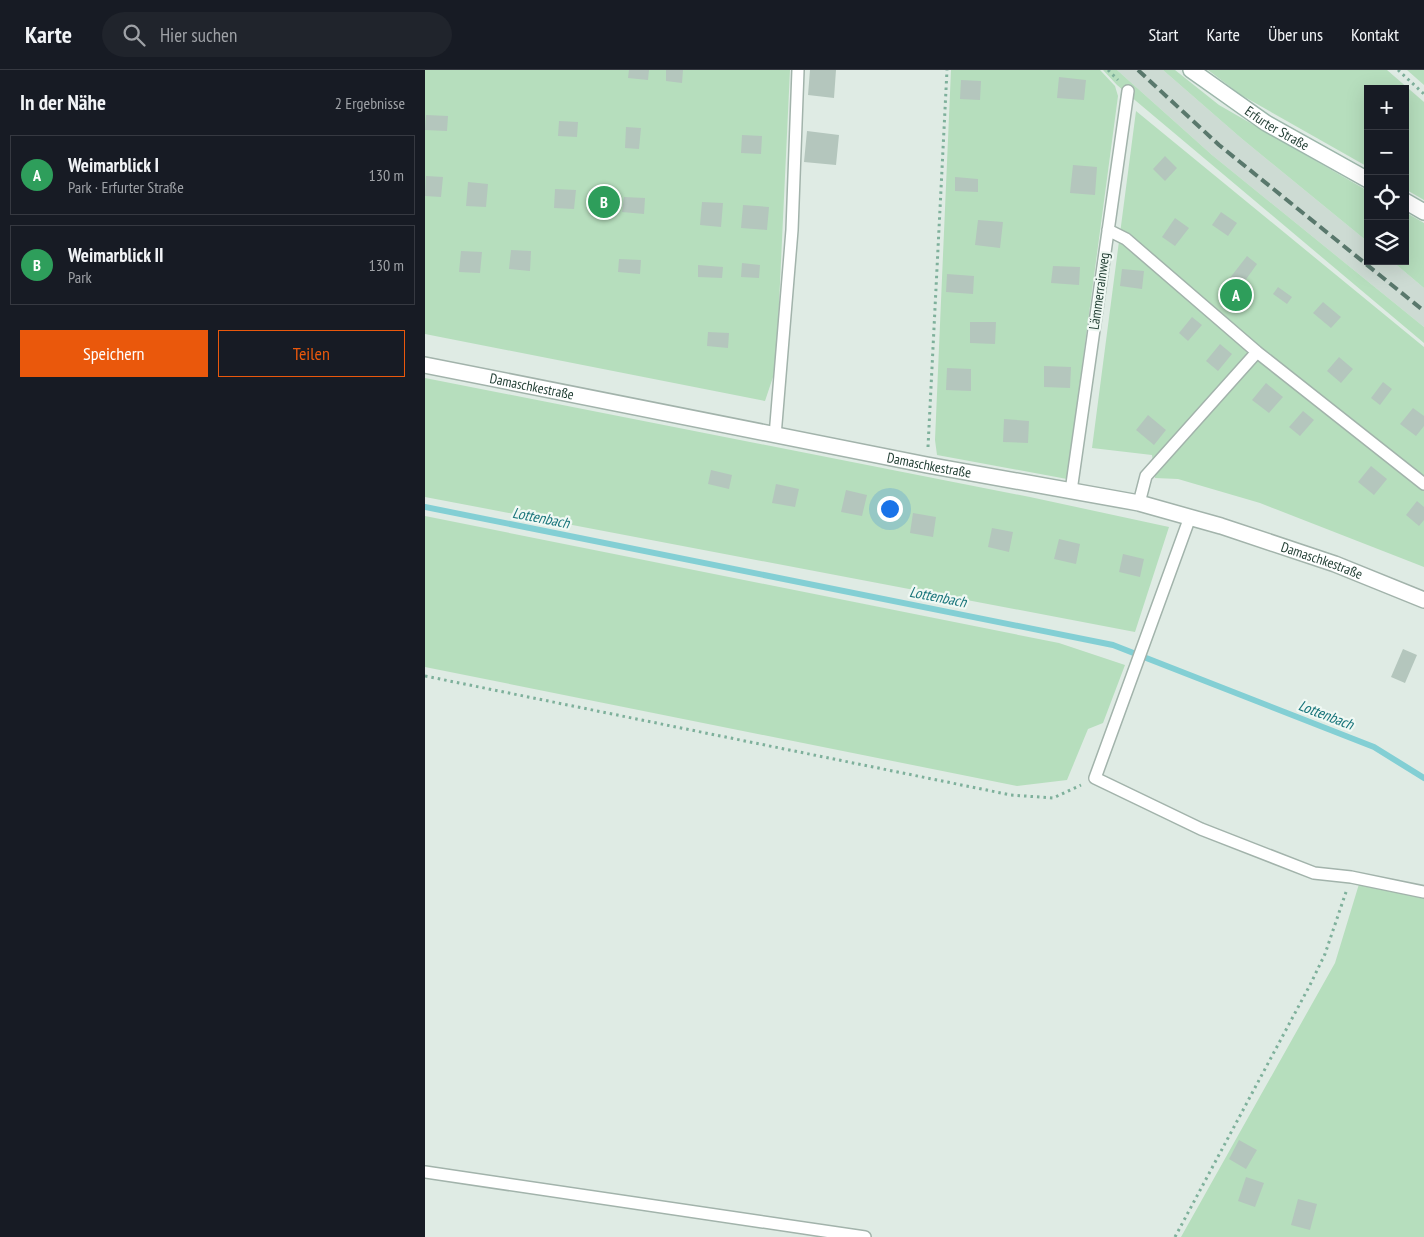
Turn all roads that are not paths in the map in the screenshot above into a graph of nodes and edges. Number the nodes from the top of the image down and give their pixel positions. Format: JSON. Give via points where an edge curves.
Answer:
{"nodes":[{"id":1,"x":798,"y":70,"type":"edge"},
{"id":2,"x":1191,"y":70,"type":"edge"},
{"id":3,"x":1128,"y":90,"type":"dead end"},
{"id":4,"x":1364,"y":178,"type":"edge"},
{"id":5,"x":1409,"y":203,"type":"edge"},
{"id":6,"x":1424,"y":212,"type":"edge"},
{"id":7,"x":1108,"y":230,"type":"junction"},
{"id":8,"x":1257,"y":352,"type":"junction"},
{"id":9,"x":425,"y":365,"type":"edge"},
{"id":10,"x":775,"y":436,"type":"junction"},
{"id":11,"x":1424,"y":484,"type":"edge"},
{"id":12,"x":1071,"y":491,"type":"junction"},
{"id":13,"x":1139,"y":503,"type":"junction"},
{"id":14,"x":1191,"y":517,"type":"junction"},
{"id":15,"x":1424,"y":600,"type":"edge"},
{"id":16,"x":1424,"y":892,"type":"edge"},
{"id":17,"x":425,"y":1172,"type":"edge"},
{"id":18,"x":865,"y":1237,"type":"edge"}],
"edges":[{"from":1,"to":10,"type":"lane","via":[[792,230]]},
{"from":2,"to":4,"type":"street","name":"Erfurter Straße","via":[[1267,123]]},
{"from":3,"to":7,"type":"lane","name":"Lämmerrainweg"},
{"from":5,"to":6,"type":"street"},
{"from":7,"to":8,"type":"lane","via":[[1126,239]]},
{"from":7,"to":12,"type":"lane","name":"Lämmerrainweg"},
{"from":8,"to":11,"type":"lane"},
{"from":8,"to":13,"type":"lane","via":[[1146,476]]},
{"from":9,"to":10,"type":"street","name":"Damaschkestraße"},
{"from":10,"to":12,"type":"street","name":"Damaschkestraße"},
{"from":12,"to":13,"type":"street","name":"Damaschkestraße"},
{"from":13,"to":14,"type":"street","name":"Damaschkestraße"},
{"from":14,"to":15,"type":"street","name":"Damaschkestraße","via":[[1335,564]]},
{"from":14,"to":16,"type":"lane","via":[[1095,778],[1201,829],[1314,873]]},
{"from":17,"to":18,"type":"lane"}]}
